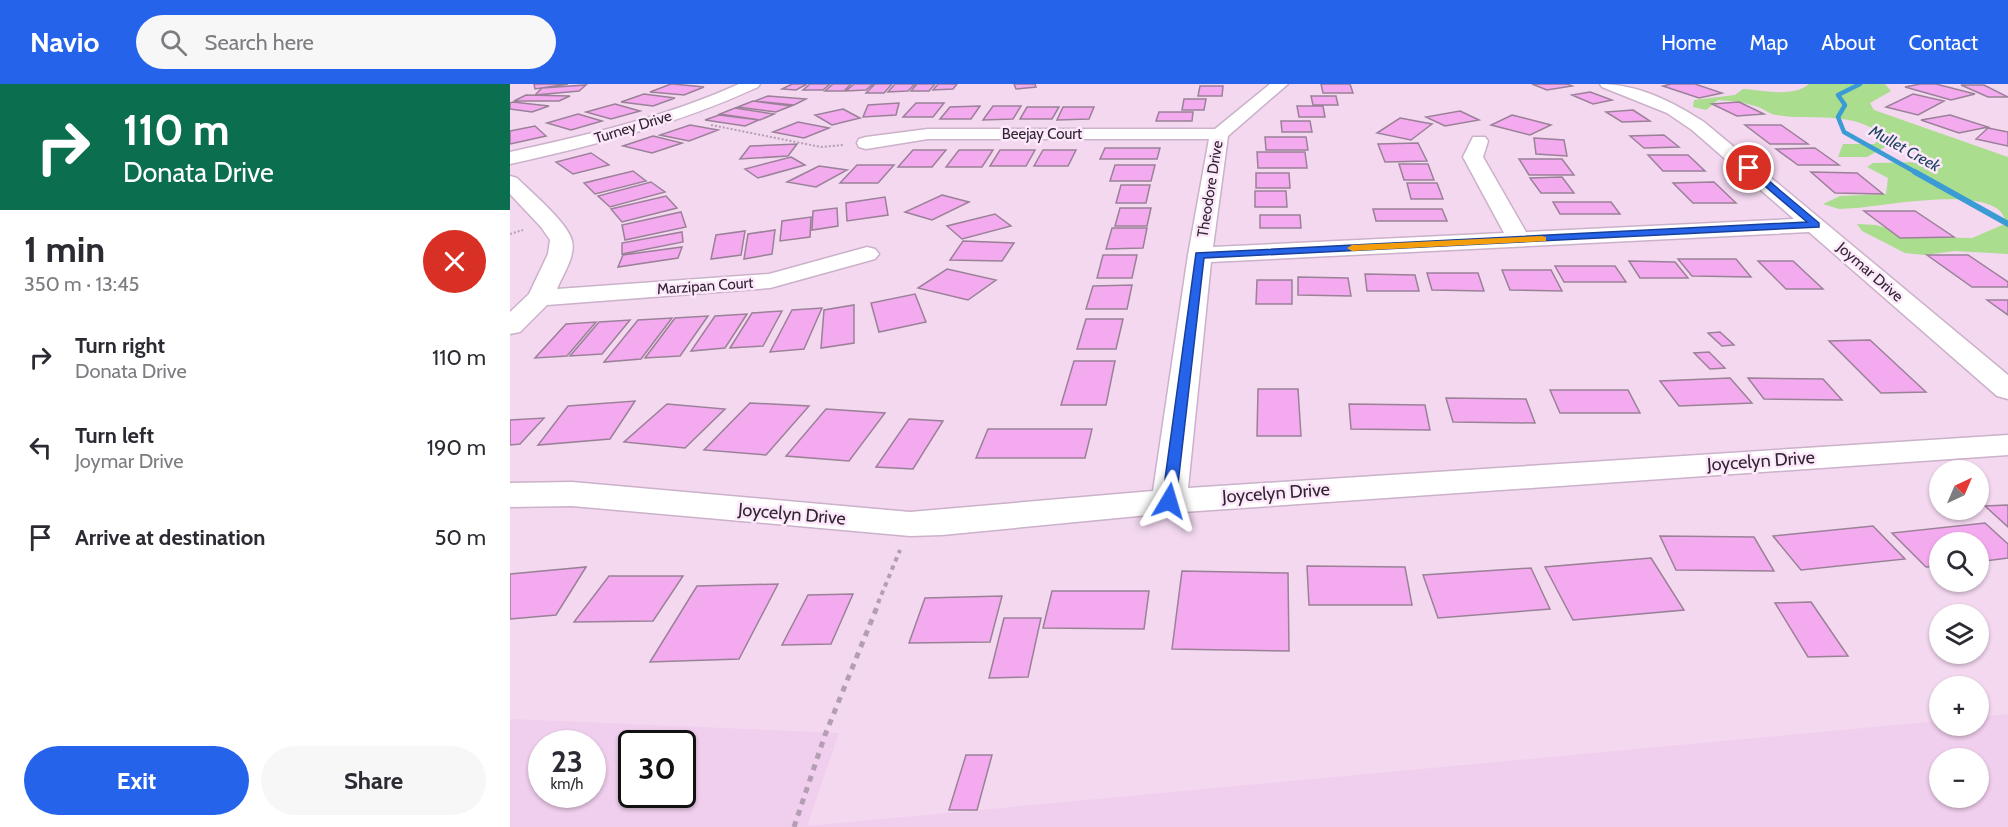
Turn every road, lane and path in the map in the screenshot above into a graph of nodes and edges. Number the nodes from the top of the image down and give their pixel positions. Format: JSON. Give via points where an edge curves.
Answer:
{"nodes":[{"id":1,"x":752,"y":84,"type":"edge"},
{"id":2,"x":1280,"y":84,"type":"edge"},
{"id":3,"x":1608,"y":84,"type":"edge"},
{"id":4,"x":670,"y":117,"type":"junction"},
{"id":5,"x":1219,"y":134,"type":"junction"},
{"id":6,"x":1479,"y":141,"type":"dead end"},
{"id":7,"x":866,"y":143,"type":"joint"},
{"id":8,"x":510,"y":158,"type":"edge"},
{"id":9,"x":510,"y":182,"type":"edge"},
{"id":10,"x":1816,"y":225,"type":"junction"},
{"id":11,"x":1519,"y":240,"type":"junction"},
{"id":12,"x":867,"y":254,"type":"dead end"},
{"id":13,"x":1200,"y":255,"type":"junction"},
{"id":14,"x":540,"y":298,"type":"junction"},
{"id":15,"x":510,"y":326,"type":"edge"},
{"id":16,"x":2008,"y":390,"type":"edge"},
{"id":17,"x":2008,"y":445,"type":"edge"},
{"id":18,"x":510,"y":495,"type":"edge"},
{"id":19,"x":1169,"y":501,"type":"junction"},
{"id":20,"x":910,"y":524,"type":"junction"},
{"id":21,"x":794,"y":827,"type":"edge"}],
"edges":[{"from":1,"to":4,"type":"street","name":"Turney Drive"},
{"from":2,"to":5,"type":"street","name":"Theodore Drive"},
{"from":3,"to":10,"type":"street","name":"Joymar Drive","via":[[1673,109]]},
{"from":4,"to":7,"type":"path","via":[[821,147]]},
{"from":4,"to":8,"type":"street","name":"Turney Drive"},
{"from":5,"to":7,"type":"street","name":"Beejay Court","via":[[927,134]]},
{"from":5,"to":13,"type":"street","name":"Theodore Drive"},
{"from":6,"to":11,"type":"street","via":[[1473,157]]},
{"from":9,"to":14,"type":"street","via":[[561,240],[560,254]]},
{"from":10,"to":11,"type":"street"},
{"from":10,"to":16,"type":"street","name":"Joymar Drive"},
{"from":11,"to":13,"type":"street"},
{"from":12,"to":14,"type":"street","name":"Marzipan Court","via":[[770,281]]},
{"from":13,"to":19,"type":"street","name":"Theodore Drive"},
{"from":14,"to":15,"type":"street"},
{"from":17,"to":19,"type":"street","name":"Joycelyn Drive"},
{"from":18,"to":20,"type":"street","name":"Joycelyn Drive","via":[[572,494]]},
{"from":19,"to":20,"type":"street","name":"Joycelyn Drive"},
{"from":20,"to":21,"type":"path","via":[[825,735]]}]}
